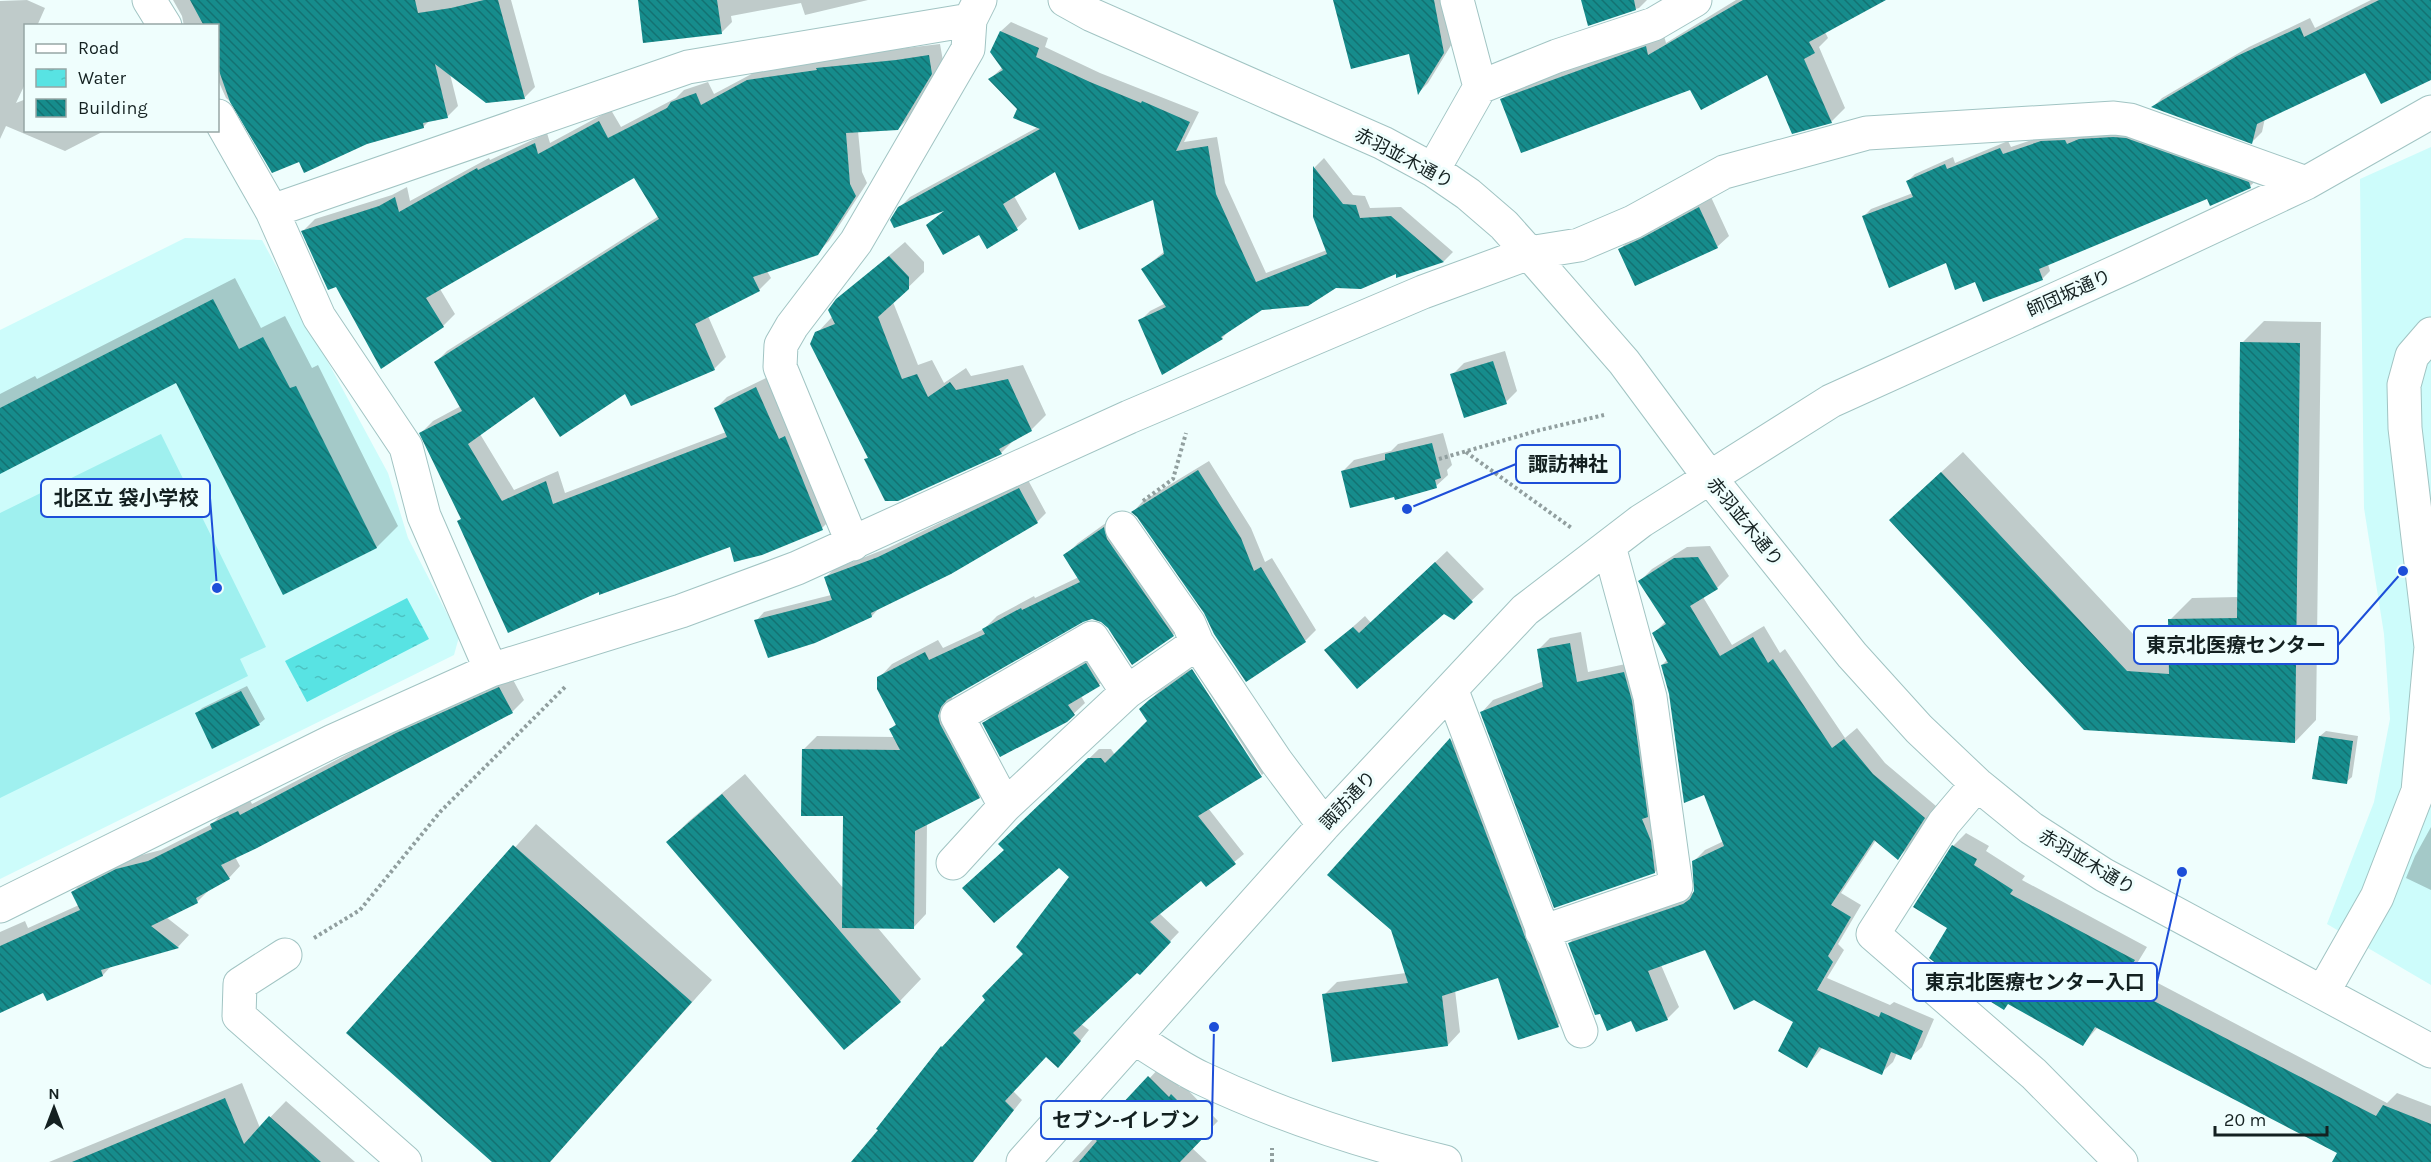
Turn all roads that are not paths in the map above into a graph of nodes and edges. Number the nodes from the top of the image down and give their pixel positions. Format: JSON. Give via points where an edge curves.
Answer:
{"nodes":[{"id":1,"x":149,"y":0,"type":"edge"},
{"id":2,"x":1065,"y":0,"type":"edge"},
{"id":3,"x":1457,"y":0,"type":"edge"},
{"id":4,"x":1695,"y":0,"type":"edge"},
{"id":5,"x":975,"y":10,"type":"edge"},
{"id":6,"x":164,"y":24,"type":"edge"},
{"id":7,"x":1480,"y":87,"type":"junction"},
{"id":8,"x":2431,"y":112,"type":"edge"},
{"id":9,"x":219,"y":118,"type":"edge"},
{"id":10,"x":1433,"y":170,"type":"junction"},
{"id":11,"x":2306,"y":183,"type":"junction"},
{"id":12,"x":272,"y":211,"type":"junction"},
{"id":13,"x":1529,"y":253,"type":"junction"},
{"id":14,"x":2431,"y":334,"type":"edge"},
{"id":15,"x":2431,"y":393,"type":"edge"},
{"id":16,"x":2405,"y":428,"type":"junction"},
{"id":17,"x":1710,"y":478,"type":"junction"},
{"id":18,"x":1122,"y":528,"type":"dead end"},
{"id":19,"x":853,"y":544,"type":"junction"},
{"id":20,"x":1609,"y":546,"type":"junction"},
{"id":21,"x":1197,"y":643,"type":"junction"},
{"id":22,"x":491,"y":670,"type":"junction"},
{"id":23,"x":1452,"y":690,"type":"junction"},
{"id":24,"x":1127,"y":692,"type":"junction"},
{"id":25,"x":1977,"y":784,"type":"junction"},
{"id":26,"x":1005,"y":806,"type":"junction"},
{"id":27,"x":1324,"y":825,"type":"junction"},
{"id":28,"x":953,"y":863,"type":"dead end"},
{"id":29,"x":0,"y":906,"type":"edge"},
{"id":30,"x":1542,"y":932,"type":"junction"},
{"id":31,"x":285,"y":955,"type":"road end"},
{"id":32,"x":2324,"y":992,"type":"junction"},
{"id":33,"x":1581,"y":1030,"type":"dead end"},
{"id":34,"x":1134,"y":1038,"type":"junction"},
{"id":35,"x":2431,"y":1051,"type":"edge"},
{"id":36,"x":405,"y":1162,"type":"edge"},
{"id":37,"x":1023,"y":1162,"type":"edge"},
{"id":38,"x":1444,"y":1162,"type":"edge"},
{"id":39,"x":2121,"y":1162,"type":"edge"}],
"edges":[{"from":1,"to":6,"type":"street"},
{"from":2,"to":10,"type":"street","name":"赤羽並木通り","via":[[1383,143]]},
{"from":3,"to":7,"type":"street"},
{"from":4,"to":7,"type":"street","via":[[1654,24]]},
{"from":5,"to":12,"type":"street","via":[[688,67]]},
{"from":5,"to":19,"type":"street","via":[[968,49],[856,242],[781,345],[780,367]]},
{"from":7,"to":10,"type":"street"},
{"from":8,"to":11,"type":"street","name":"師団坂通り"},
{"from":9,"to":12,"type":"street"},
{"from":10,"to":13,"type":"street","name":"赤羽並木通り","via":[[1504,225]]},
{"from":11,"to":13,"type":"street","via":[[2130,120],[2114,118],[1867,133],[1724,172],[1633,222],[1579,245]]},
{"from":11,"to":17,"type":"street","name":"師団坂通り","via":[[1831,401]]},
{"from":12,"to":22,"type":"street","via":[[319,317],[406,447],[424,516]]},
{"from":13,"to":17,"type":"street","name":"赤羽並木通り","via":[[1624,362]]},
{"from":13,"to":19,"type":"street","via":[[1423,292],[1200,386]]},
{"from":14,"to":16,"type":"street","via":[[2412,356],[2406,374]]},
{"from":15,"to":16,"type":"street","via":[[2414,408]]},
{"from":16,"to":32,"type":"street","via":[[2431,647],[2418,791],[2377,897]]},
{"from":17,"to":20,"type":"street","name":"諏訪通り"},
{"from":17,"to":25,"type":"street","name":"赤羽並木通り","via":[[1852,656],[1919,729]]},
{"from":18,"to":21,"type":"street","via":[[1189,624]]},
{"from":19,"to":22,"type":"street","via":[[681,611]]},
{"from":20,"to":23,"type":"street","name":"諏訪通り","via":[[1525,610]]},
{"from":20,"to":30,"type":"street","via":[[1650,697],[1676,886]]},
{"from":21,"to":24,"type":"street"},
{"from":21,"to":27,"type":"street"},
{"from":22,"to":29,"type":"street","via":[[333,741]]},
{"from":23,"to":27,"type":"street","name":"諏訪通り"},
{"from":23,"to":30,"type":"street"},
{"from":24,"to":26,"type":"street"},
{"from":24,"to":26,"type":"street","via":[[1092,638],[957,716]]},
{"from":25,"to":32,"type":"street","name":"赤羽並木通り","via":[[2031,828],[2104,875]]},
{"from":25,"to":39,"type":"street","via":[[1944,823],[1874,934],[2034,1074]]},
{"from":26,"to":28,"type":"street"},
{"from":27,"to":34,"type":"street","name":"諏訪通り"},
{"from":30,"to":33,"type":"street"},
{"from":31,"to":36,"type":"street","via":[[240,984],[239,1016]]},
{"from":32,"to":35,"type":"street","name":"赤羽並木通り"},
{"from":34,"to":37,"type":"street","name":"諏訪通り"},
{"from":34,"to":38,"type":"street","via":[[1199,1077],[1278,1111],[1360,1140]]}]}
